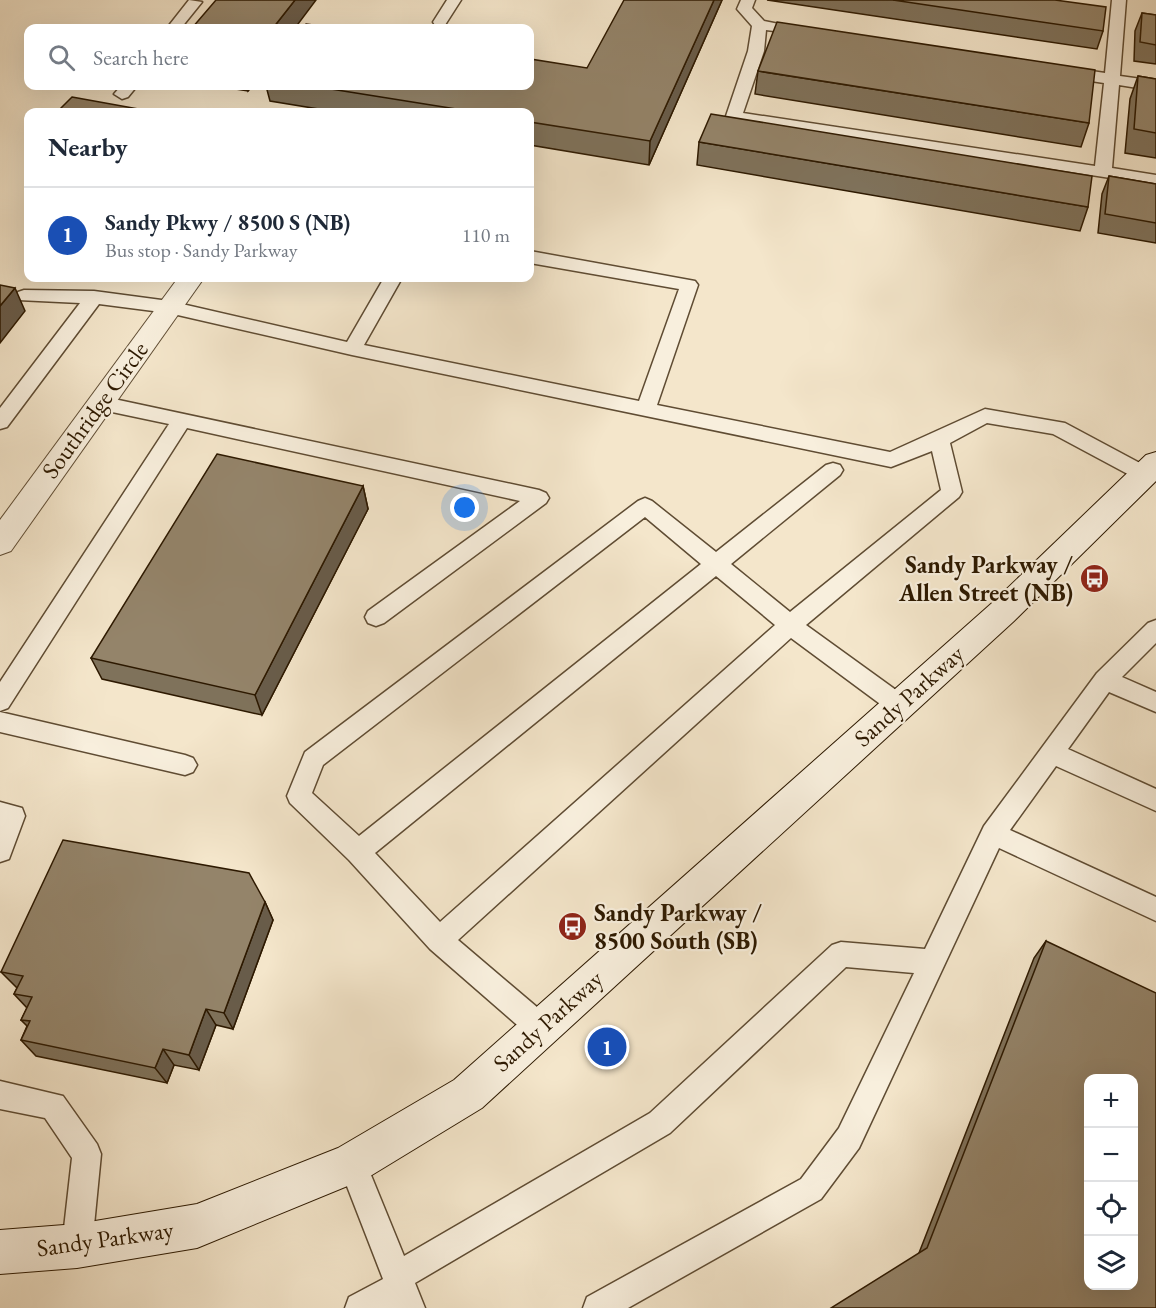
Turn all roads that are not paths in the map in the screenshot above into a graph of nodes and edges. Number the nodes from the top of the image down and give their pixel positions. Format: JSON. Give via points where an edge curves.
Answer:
{"nodes":[{"id":1,"x":454,"y":0,"type":"edge"},
{"id":2,"x":748,"y":0,"type":"edge"},
{"id":3,"x":1119,"y":0,"type":"edge"},
{"id":4,"x":193,"y":1,"type":"edge"},
{"id":5,"x":440,"y":22,"type":"dead end"},
{"id":6,"x":177,"y":24,"type":"edge"},
{"id":7,"x":759,"y":25,"type":"junction"},
{"id":8,"x":795,"y":30,"type":"edge"},
{"id":9,"x":1054,"y":70,"type":"edge"},
{"id":10,"x":1112,"y":79,"type":"junction"},
{"id":11,"x":1156,"y":86,"type":"edge"},
{"id":12,"x":1103,"y":172,"type":"junction"},
{"id":13,"x":1156,"y":180,"type":"edge"},
{"id":14,"x":534,"y":258,"type":"edge"},
{"id":15,"x":188,"y":282,"type":"edge"},
{"id":16,"x":391,"y":282,"type":"edge"},
{"id":17,"x":24,"y":296,"type":"dead end"},
{"id":18,"x":94,"y":297,"type":"junction"},
{"id":19,"x":169,"y":307,"type":"junction"},
{"id":20,"x":352,"y":350,"type":"junction"},
{"id":21,"x":100,"y":404,"type":"junction"},
{"id":22,"x":646,"y":410,"type":"junction"},
{"id":23,"x":182,"y":420,"type":"junction"},
{"id":24,"x":0,"y":422,"type":"edge"},
{"id":25,"x":939,"y":440,"type":"junction"},
{"id":26,"x":833,"y":470,"type":"dead end"},
{"id":27,"x":1152,"y":473,"type":"edge"},
{"id":28,"x":0,"y":543,"type":"edge"},
{"id":29,"x":715,"y":563,"type":"junction"},
{"id":30,"x":376,"y":617,"type":"dead end"},
{"id":31,"x":790,"y":625,"type":"junction"},
{"id":32,"x":1156,"y":629,"type":"edge"},
{"id":33,"x":1105,"y":680,"type":"junction"},
{"id":34,"x":0,"y":701,"type":"edge"},
{"id":35,"x":1156,"y":702,"type":"edge"},
{"id":36,"x":899,"y":705,"type":"junction"},
{"id":37,"x":0,"y":722,"type":"edge"},
{"id":38,"x":1052,"y":753,"type":"junction"},
{"id":39,"x":185,"y":765,"type":"dead end"},
{"id":40,"x":1156,"y":801,"type":"edge"},
{"id":41,"x":0,"y":813,"type":"edge"},
{"id":42,"x":993,"y":834,"type":"junction"},
{"id":43,"x":0,"y":851,"type":"edge"},
{"id":44,"x":358,"y":852,"type":"junction"},
{"id":45,"x":1156,"y":909,"type":"edge"},
{"id":46,"x":439,"y":940,"type":"junction"},
{"id":47,"x":932,"y":962,"type":"junction"},
{"id":48,"x":542,"y":1028,"type":"junction"},
{"id":49,"x":0,"y":1095,"type":"edge"},
{"id":50,"x":352,"y":1163,"type":"junction"},
{"id":51,"x":77,"y":1246,"type":"junction"},
{"id":52,"x":0,"y":1252,"type":"edge"},
{"id":53,"x":398,"y":1276,"type":"junction"},
{"id":54,"x":360,"y":1308,"type":"edge"},
{"id":55,"x":410,"y":1308,"type":"edge"},
{"id":56,"x":598,"y":1308,"type":"edge"}],
"edges":[{"from":1,"to":5,"type":"lane"},
{"from":2,"to":7,"type":"lane","via":[[744,9]]},
{"from":3,"to":10,"type":"lane"},
{"from":4,"to":6,"type":"lane"},
{"from":7,"to":8,"type":"lane"},
{"from":7,"to":12,"type":"lane","via":[[756,51],[734,116]]},
{"from":9,"to":10,"type":"lane"},
{"from":10,"to":11,"type":"lane"},
{"from":10,"to":12,"type":"lane"},
{"from":12,"to":13,"type":"lane"},
{"from":14,"to":22,"type":"lane","via":[[689,285]]},
{"from":15,"to":19,"type":"main road","name":"Southridge Circle"},
{"from":16,"to":20,"type":"lane"},
{"from":17,"to":18,"type":"lane"},
{"from":18,"to":19,"type":"lane"},
{"from":18,"to":24,"type":"lane"},
{"from":19,"to":20,"type":"lane"},
{"from":19,"to":21,"type":"main road","name":"Southridge Circle"},
{"from":20,"to":22,"type":"lane"},
{"from":21,"to":23,"type":"lane"},
{"from":21,"to":28,"type":"main road","name":"Southridge Circle"},
{"from":22,"to":25,"type":"lane","via":[[891,460]]},
{"from":23,"to":30,"type":"lane","via":[[539,498]]},
{"from":23,"to":34,"type":"lane"},
{"from":25,"to":27,"type":"lane","via":[[985,416],[1037,424],[1058,428]]},
{"from":25,"to":31,"type":"lane","via":[[952,492]]},
{"from":26,"to":29,"type":"lane"},
{"from":27,"to":36,"type":"main road","name":"Sandy Parkway"},
{"from":29,"to":31,"type":"lane"},
{"from":29,"to":44,"type":"lane"},
{"from":29,"to":44,"type":"lane","via":[[645,506],[313,759],[299,796]]},
{"from":31,"to":36,"type":"lane"},
{"from":31,"to":46,"type":"lane"},
{"from":32,"to":33,"type":"lane"},
{"from":33,"to":35,"type":"lane"},
{"from":33,"to":38,"type":"lane"},
{"from":36,"to":48,"type":"main road","name":"Sandy Parkway"},
{"from":37,"to":39,"type":"lane"},
{"from":38,"to":40,"type":"lane"},
{"from":38,"to":42,"type":"lane"},
{"from":41,"to":43,"type":"lane","via":[[13,816]]},
{"from":42,"to":45,"type":"lane"},
{"from":42,"to":47,"type":"lane"},
{"from":44,"to":46,"type":"lane"},
{"from":46,"to":48,"type":"lane"},
{"from":47,"to":53,"type":"lane","via":[[841,954],[660,1123]]},
{"from":47,"to":56,"type":"lane","via":[[849,1138],[812,1189]]},
{"from":48,"to":50,"type":"main road","name":"Sandy Parkway","via":[[468,1094]]},
{"from":49,"to":51,"type":"lane","via":[[53,1106],[87,1154]]},
{"from":50,"to":51,"type":"main road","name":"Sandy Parkway","via":[[197,1226]]},
{"from":50,"to":53,"type":"lane"},
{"from":51,"to":52,"type":"main road","name":"Sandy Parkway"},
{"from":53,"to":55,"type":"lane"},
{"from":54,"to":55,"type":"lane","via":[[401,1286]]}]}
